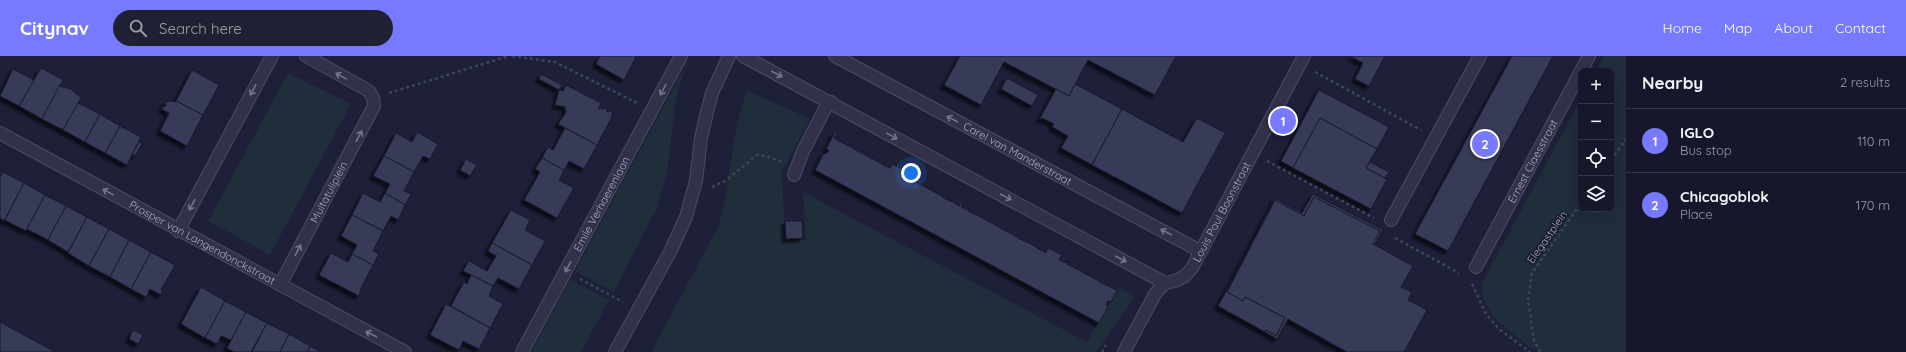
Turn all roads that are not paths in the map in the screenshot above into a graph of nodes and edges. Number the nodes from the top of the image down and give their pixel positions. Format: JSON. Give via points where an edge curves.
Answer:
{"nodes":[{"id":1,"x":272,"y":56,"type":"edge"},
{"id":2,"x":306,"y":56,"type":"edge"},
{"id":3,"x":681,"y":56,"type":"edge"},
{"id":4,"x":729,"y":56,"type":"edge"},
{"id":5,"x":743,"y":56,"type":"edge"},
{"id":6,"x":835,"y":56,"type":"edge"},
{"id":7,"x":1480,"y":56,"type":"edge"},
{"id":8,"x":1589,"y":56,"type":"edge"},
{"id":9,"x":1302,"y":60,"type":"edge"},
{"id":10,"x":831,"y":102,"type":"junction"},
{"id":11,"x":0,"y":133,"type":"edge"},
{"id":12,"x":796,"y":171,"type":"road end"},
{"id":13,"x":1390,"y":223,"type":"road end"},
{"id":14,"x":178,"y":231,"type":"junction"},
{"id":15,"x":1200,"y":250,"type":"junction"},
{"id":16,"x":1476,"y":267,"type":"dead end"},
{"id":17,"x":1165,"y":283,"type":"junction"},
{"id":18,"x":280,"y":285,"type":"junction"},
{"id":19,"x":405,"y":352,"type":"edge"},
{"id":20,"x":522,"y":352,"type":"edge"},
{"id":21,"x":615,"y":352,"type":"edge"},
{"id":22,"x":1124,"y":352,"type":"edge"}],
"edges":[{"from":1,"to":14,"type":"street","one_way":true},
{"from":18,"to":2,"type":"street","name":"Multatuliplein","one_way":true,"via":[[374,106],[369,91]]},
{"from":3,"to":20,"type":"street","name":"Emile Verhaerenlaan","one_way":true},
{"from":4,"to":21,"type":"street","via":[[712,92],[701,138],[696,181],[686,218]]},
{"from":5,"to":10,"type":"street","one_way":true},
{"from":15,"to":6,"type":"street","name":"Carel van Manderstraat","one_way":true},
{"from":7,"to":13,"type":"street"},
{"from":8,"to":16,"type":"street","name":"Ernest Claesstraat"},
{"from":9,"to":15,"type":"street","name":"Louis Paul Boonstraat"},
{"from":10,"to":12,"type":"street","via":[[803,151]]},
{"from":10,"to":17,"type":"street","one_way":true},
{"from":14,"to":11,"type":"street","name":"Prosper van Langendonckstraat","one_way":true},
{"from":14,"to":18,"type":"street","name":"Prosper van Langendonckstraat"},
{"from":15,"to":17,"type":"street","name":"Louis Paul Boonstraat","via":[[1192,268],[1185,276]]},
{"from":17,"to":22,"type":"street","via":[[1155,294]]},
{"from":19,"to":18,"type":"street","name":"Prosper van Langendonckstraat","one_way":true}]}
